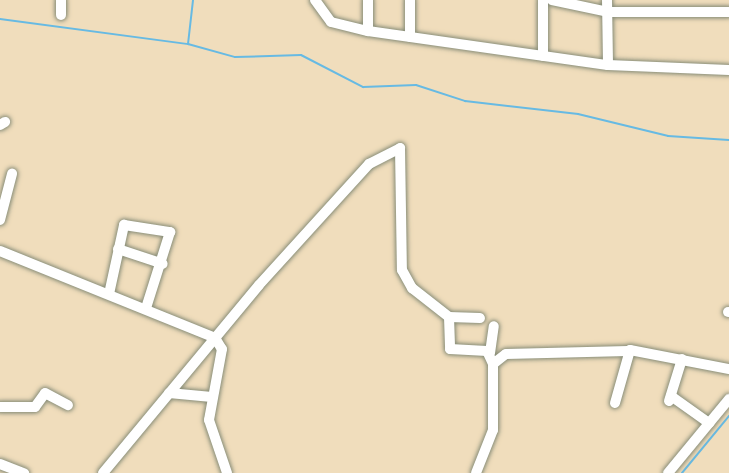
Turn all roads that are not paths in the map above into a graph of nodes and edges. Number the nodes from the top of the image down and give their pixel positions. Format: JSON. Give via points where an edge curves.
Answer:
{"nodes":[{"id":1,"x":61,"y":0,"type":"edge"},
{"id":2,"x":315,"y":0,"type":"edge"},
{"id":3,"x":368,"y":0,"type":"edge"},
{"id":4,"x":410,"y":0,"type":"edge"},
{"id":5,"x":543,"y":0,"type":"edge"},
{"id":6,"x":552,"y":0,"type":"edge"},
{"id":7,"x":607,"y":0,"type":"edge"},
{"id":8,"x":699,"y":0,"type":"edge"},
{"id":9,"x":323,"y":5,"type":"edge"},
{"id":10,"x":608,"y":12,"type":"junction"},
{"id":11,"x":699,"y":12,"type":"junction"},
{"id":12,"x":729,"y":12,"type":"edge"},
{"id":13,"x":61,"y":15,"type":"dead end"},
{"id":14,"x":368,"y":31,"type":"junction"},
{"id":15,"x":410,"y":37,"type":"junction"},
{"id":16,"x":543,"y":56,"type":"junction"},
{"id":17,"x":608,"y":65,"type":"junction"},
{"id":18,"x":729,"y":70,"type":"edge"},
{"id":19,"x":12,"y":174,"type":"dead end"},
{"id":20,"x":0,"y":220,"type":"edge"},
{"id":21,"x":118,"y":249,"type":"junction"},
{"id":22,"x":0,"y":251,"type":"edge"},
{"id":23,"x":163,"y":264,"type":"junction"},
{"id":24,"x":109,"y":294,"type":"junction"},
{"id":25,"x":146,"y":308,"type":"junction"},
{"id":26,"x":449,"y":317,"type":"junction"},
{"id":27,"x":480,"y":318,"type":"dead end"},
{"id":28,"x":494,"y":326,"type":"dead end"},
{"id":29,"x":215,"y":338,"type":"junction"},
{"id":30,"x":628,"y":351,"type":"junction"},
{"id":31,"x":491,"y":358,"type":"junction"},
{"id":32,"x":682,"y":358,"type":"junction"},
{"id":33,"x":729,"y":369,"type":"edge"},
{"id":34,"x":169,"y":393,"type":"junction"},
{"id":35,"x":212,"y":397,"type":"junction"},
{"id":36,"x":728,"y":401,"type":"edge"},
{"id":37,"x":615,"y":403,"type":"dead end"},
{"id":38,"x":68,"y":405,"type":"dead end"},
{"id":39,"x":0,"y":407,"type":"edge"},
{"id":40,"x":709,"y":423,"type":"junction"},
{"id":41,"x":0,"y":465,"type":"edge"},
{"id":42,"x":24,"y":473,"type":"edge"},
{"id":43,"x":103,"y":473,"type":"edge"},
{"id":44,"x":227,"y":473,"type":"edge"},
{"id":45,"x":476,"y":473,"type":"edge"},
{"id":46,"x":668,"y":473,"type":"edge"}],
"edges":[{"from":1,"to":13,"type":"street"},
{"from":2,"to":9,"type":"street"},
{"from":3,"to":14,"type":"street"},
{"from":4,"to":15,"type":"street"},
{"from":5,"to":16,"type":"street"},
{"from":6,"to":10,"type":"street"},
{"from":7,"to":10,"type":"street"},
{"from":8,"to":11,"type":"street"},
{"from":9,"to":14,"type":"street","via":[[334,23]]},
{"from":10,"to":11,"type":"street"},
{"from":10,"to":17,"type":"street"},
{"from":11,"to":12,"type":"street"},
{"from":14,"to":15,"type":"street"},
{"from":15,"to":16,"type":"street"},
{"from":16,"to":17,"type":"street"},
{"from":17,"to":18,"type":"street"},
{"from":19,"to":20,"type":"street"},
{"from":21,"to":23,"type":"street"},
{"from":21,"to":23,"type":"street","via":[[127,224],[170,232]]},
{"from":21,"to":24,"type":"street"},
{"from":22,"to":24,"type":"street"},
{"from":23,"to":25,"type":"street"},
{"from":24,"to":25,"type":"street"},
{"from":25,"to":29,"type":"street"},
{"from":26,"to":27,"type":"street"},
{"from":26,"to":29,"type":"street","via":[[412,288],[402,270],[400,148],[369,164]]},
{"from":26,"to":31,"type":"street","via":[[450,349]]},
{"from":28,"to":31,"type":"street"},
{"from":29,"to":34,"type":"street"},
{"from":29,"to":35,"type":"street","via":[[222,349]]},
{"from":30,"to":31,"type":"street","via":[[506,354]]},
{"from":30,"to":32,"type":"street"},
{"from":30,"to":37,"type":"street"},
{"from":31,"to":45,"type":"street","via":[[493,430]]},
{"from":32,"to":33,"type":"street"},
{"from":32,"to":40,"type":"street","via":[[670,399]]},
{"from":34,"to":35,"type":"street"},
{"from":34,"to":43,"type":"street"},
{"from":35,"to":44,"type":"street","via":[[209,420]]},
{"from":36,"to":40,"type":"street"},
{"from":38,"to":39,"type":"street","via":[[45,393],[35,407]]},
{"from":40,"to":46,"type":"street"},
{"from":41,"to":42,"type":"street"}]}
